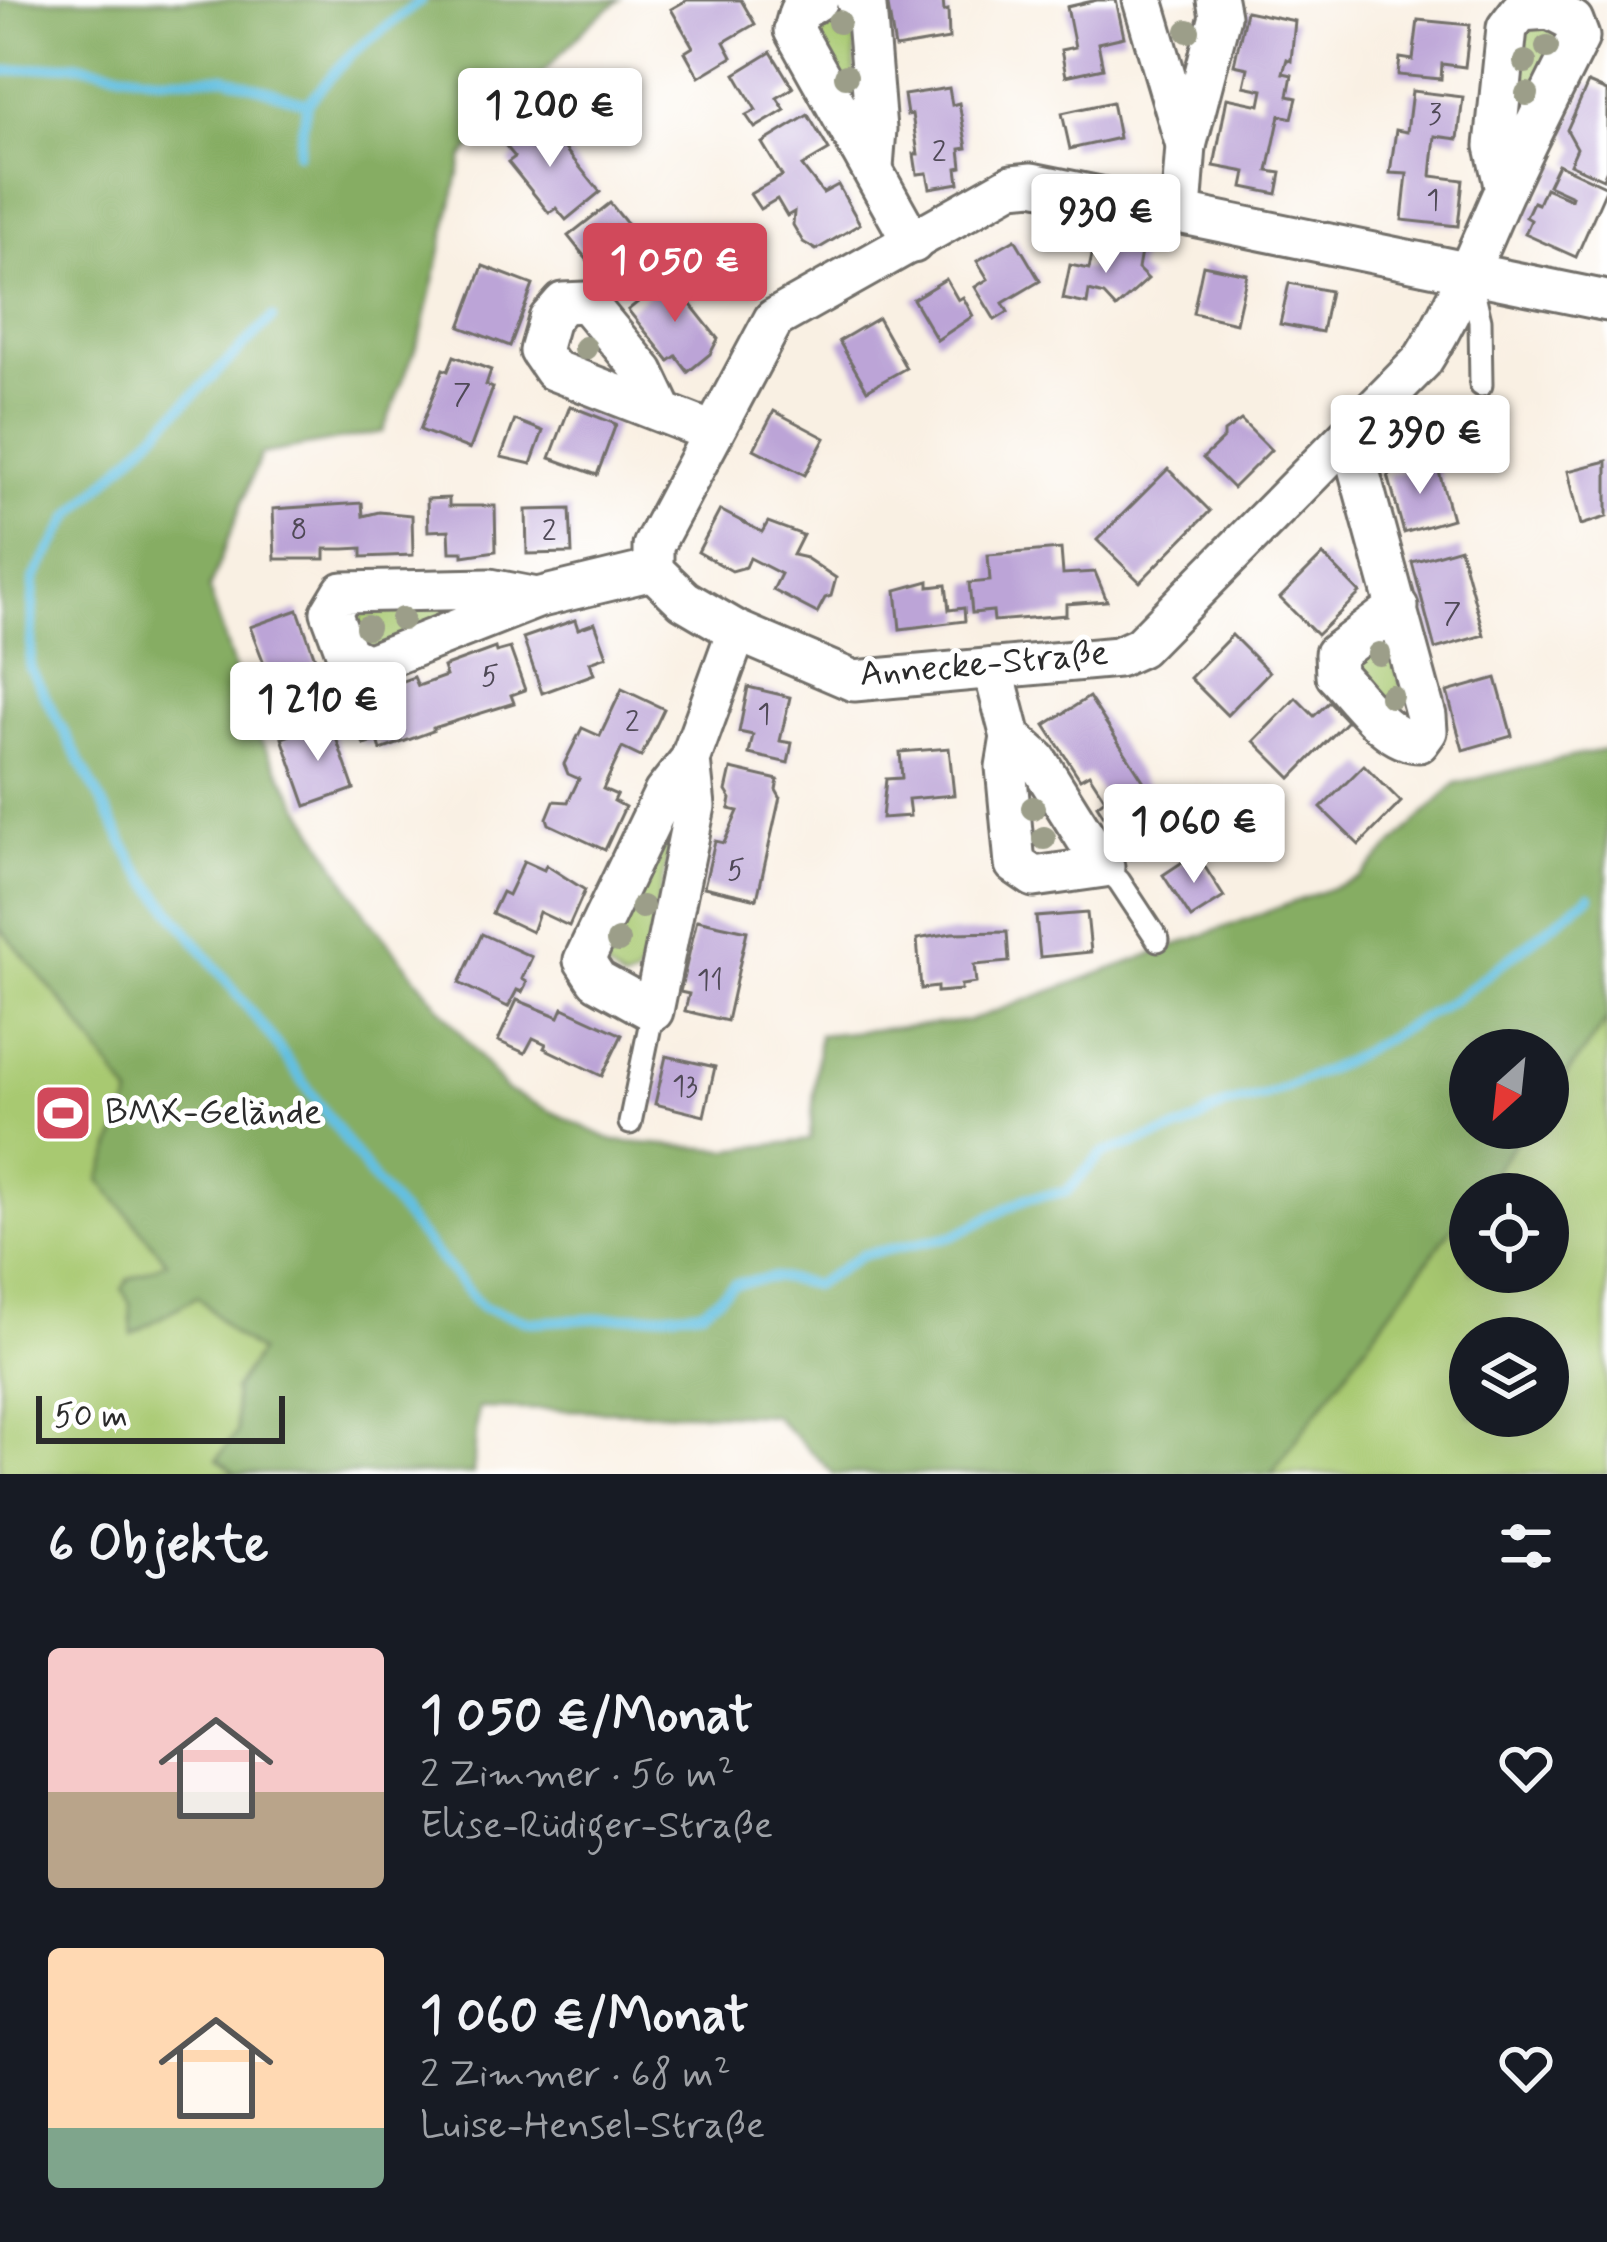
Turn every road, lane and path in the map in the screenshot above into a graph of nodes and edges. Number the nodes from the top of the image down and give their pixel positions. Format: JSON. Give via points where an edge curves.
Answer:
{"nodes":[{"id":1,"x":818,"y":0,"type":"edge"},
{"id":2,"x":856,"y":0,"type":"edge"},
{"id":3,"x":1143,"y":0,"type":"edge"},
{"id":4,"x":1217,"y":0,"type":"edge"},
{"id":5,"x":1186,"y":146,"type":"junction"},
{"id":6,"x":873,"y":167,"type":"junction"},
{"id":7,"x":1504,"y":189,"type":"dead end"},
{"id":8,"x":1180,"y":211,"type":"junction"},
{"id":9,"x":913,"y":243,"type":"junction"},
{"id":10,"x":1469,"y":270,"type":"junction"},
{"id":11,"x":1607,"y":301,"type":"edge"},
{"id":12,"x":1481,"y":385,"type":"dead end"},
{"id":13,"x":662,"y":410,"type":"dead end"},
{"id":14,"x":712,"y":432,"type":"junction"},
{"id":15,"x":1350,"y":438,"type":"junction"},
{"id":16,"x":653,"y":570,"type":"junction"},
{"id":17,"x":537,"y":598,"type":"dead end"},
{"id":18,"x":1398,"y":607,"type":"dead end"},
{"id":19,"x":737,"y":631,"type":"junction"},
{"id":20,"x":993,"y":668,"type":"junction"},
{"id":21,"x":1011,"y":737,"type":"junction"},
{"id":22,"x":690,"y":760,"type":"junction"},
{"id":23,"x":1104,"y":867,"type":"junction"},
{"id":24,"x":1158,"y":940,"type":"dead end"},
{"id":25,"x":652,"y":1011,"type":"junction"},
{"id":26,"x":630,"y":1123,"type":"dead end"}],
"edges":[{"from":1,"to":6,"type":"street","via":[[799,12],[794,31]]},
{"from":2,"to":6,"type":"street","via":[[866,7]]},
{"from":3,"to":5,"type":"street"},
{"from":4,"to":5,"type":"street","via":[[1220,16]]},
{"from":5,"to":8,"type":"street"},
{"from":6,"to":9,"type":"street"},
{"from":7,"to":10,"type":"street","name":"Annecke-Straße"},
{"from":8,"to":9,"type":"street","via":[[1032,182],[1012,185]]},
{"from":8,"to":10,"type":"street"},
{"from":9,"to":14,"type":"street","via":[[774,319]]},
{"from":10,"to":11,"type":"street"},
{"from":10,"to":12,"type":"lane"},
{"from":10,"to":15,"type":"street","name":"Annecke-Straße","via":[[1422,361]]},
{"from":13,"to":14,"type":"street"},
{"from":14,"to":16,"type":"street","via":[[653,546]]},
{"from":15,"to":18,"type":"street"},
{"from":15,"to":20,"type":"street","name":"Annecke-Straße","via":[[1140,647],[1118,657]]},
{"from":16,"to":17,"type":"street"},
{"from":16,"to":19,"type":"street","name":"Annecke-Straße","via":[[684,600]]},
{"from":19,"to":20,"type":"street","name":"Annecke-Straße","via":[[854,681]]},
{"from":19,"to":22,"type":"street"},
{"from":20,"to":21,"type":"street"},
{"from":21,"to":23,"type":"street","via":[[1037,760]]},
{"from":21,"to":23,"type":"street","via":[[1015,864],[1034,877]]},
{"from":22,"to":25,"type":"street","via":[[695,806]]},
{"from":22,"to":25,"type":"street","via":[[664,793],[584,960],[597,980]]},
{"from":23,"to":24,"type":"lane"},
{"from":25,"to":26,"type":"lane"}]}
